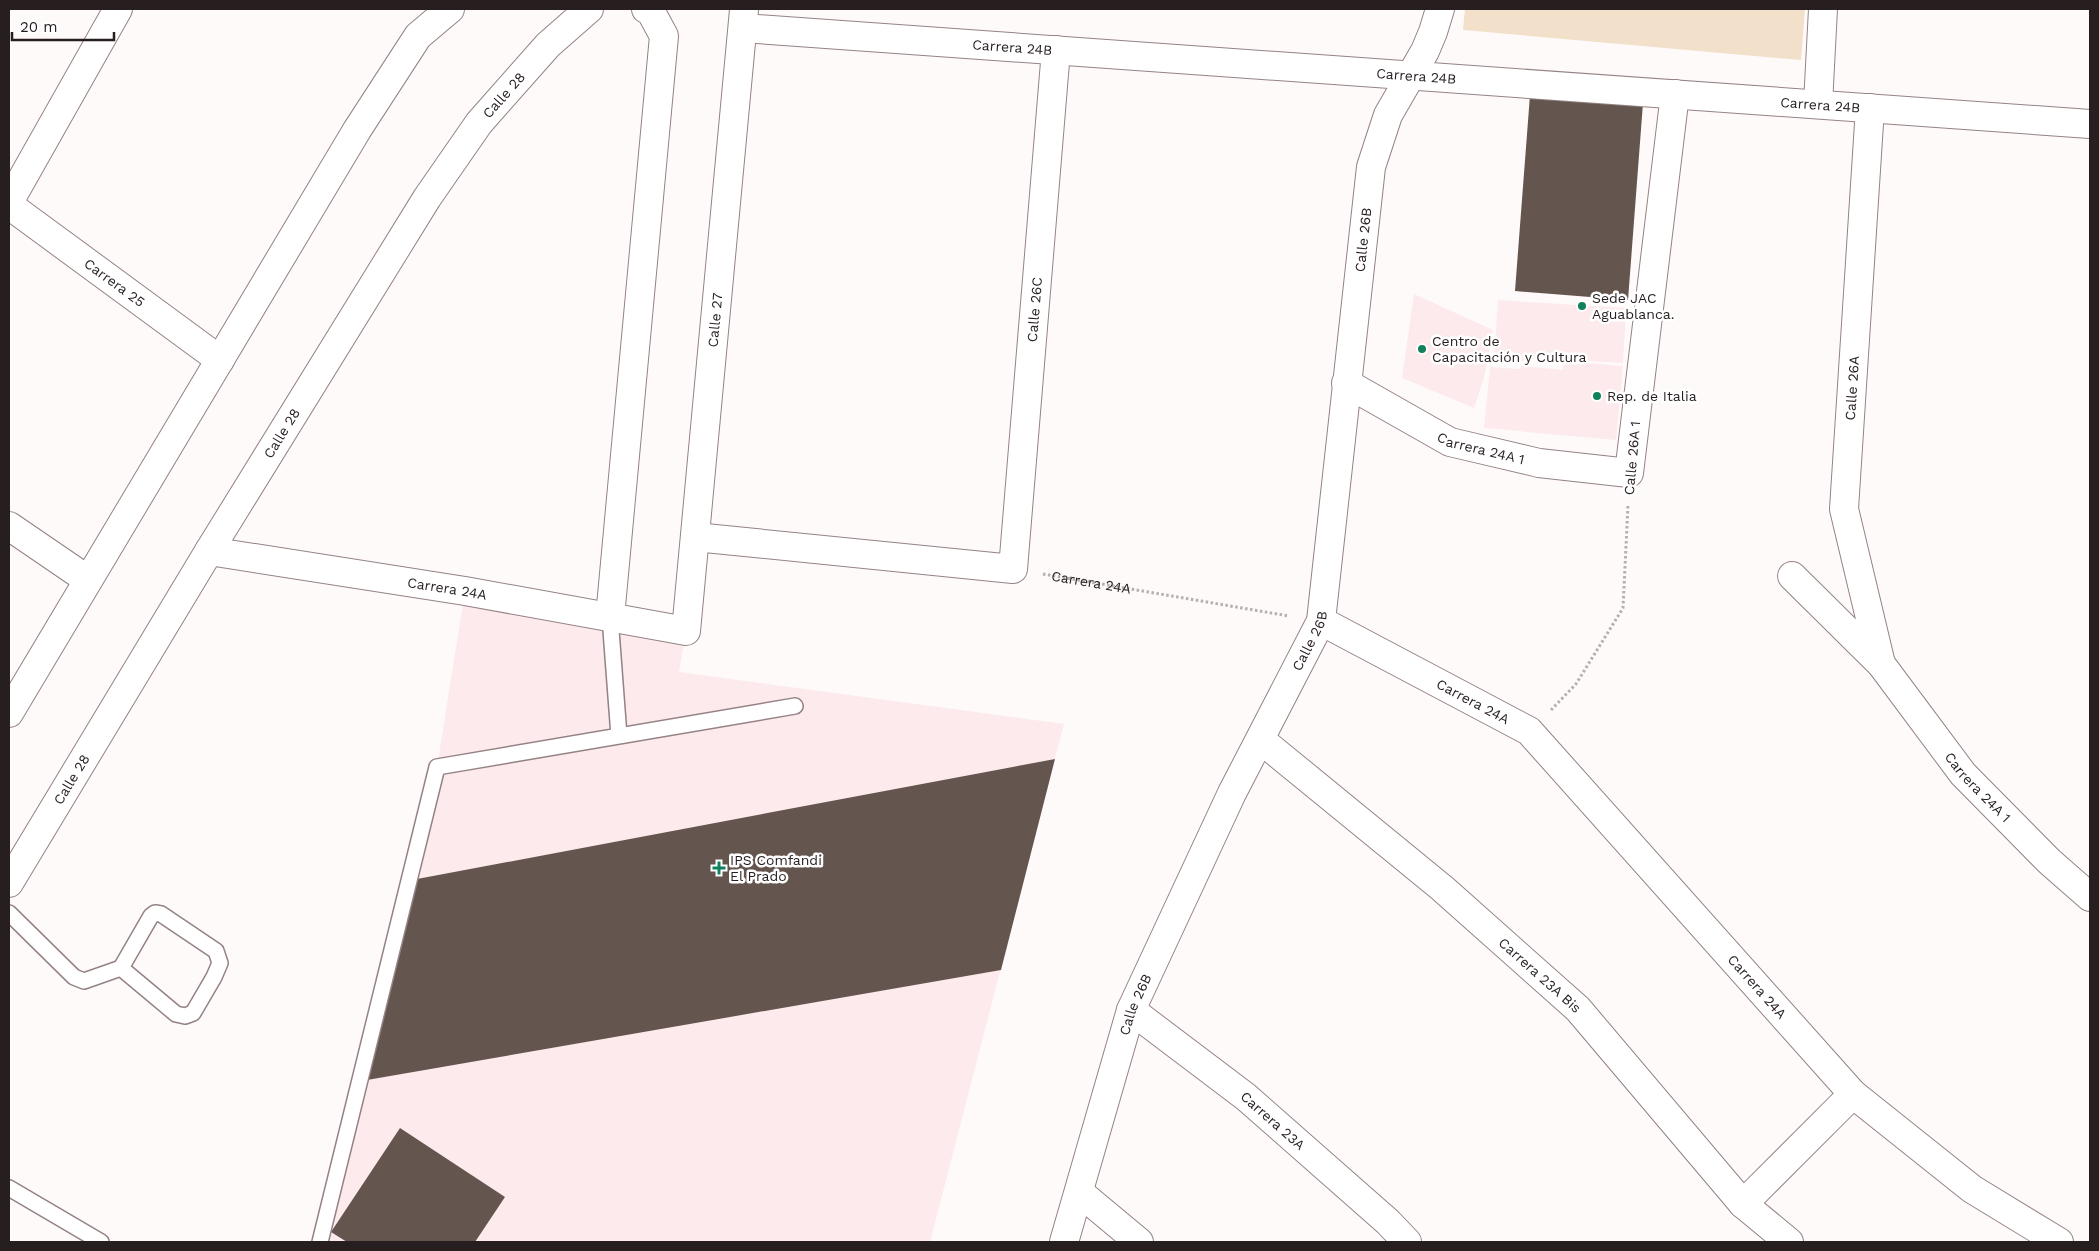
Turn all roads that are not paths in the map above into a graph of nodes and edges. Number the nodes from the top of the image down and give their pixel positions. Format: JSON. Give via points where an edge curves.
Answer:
{"nodes":[{"id":1,"x":118,"y":9,"type":"edge"},
{"id":2,"x":429,"y":9,"type":"edge"},
{"id":3,"x":450,"y":9,"type":"edge"},
{"id":4,"x":589,"y":9,"type":"edge"},
{"id":5,"x":646,"y":9,"type":"edge"},
{"id":6,"x":1440,"y":9,"type":"edge"},
{"id":7,"x":1823,"y":9,"type":"edge"},
{"id":8,"x":744,"y":18,"type":"edge"},
{"id":9,"x":418,"y":36,"type":"junction"},
{"id":10,"x":1056,"y":50,"type":"junction"},
{"id":11,"x":1412,"y":76,"type":"junction"},
{"id":12,"x":1675,"y":94,"type":"junction"},
{"id":13,"x":1818,"y":104,"type":"junction"},
{"id":14,"x":1870,"y":108,"type":"junction"},
{"id":15,"x":2090,"y":124,"type":"edge"},
{"id":16,"x":9,"y":204,"type":"edge"},
{"id":17,"x":220,"y":360,"type":"junction"},
{"id":18,"x":1346,"y":383,"type":"junction"},
{"id":19,"x":1629,"y":472,"type":"joint"},
{"id":20,"x":9,"y":526,"type":"edge"},
{"id":21,"x":695,"y":537,"type":"junction"},
{"id":22,"x":209,"y":552,"type":"junction"},
{"id":23,"x":1792,"y":576,"type":"dead end"},
{"id":24,"x":88,"y":580,"type":"junction"},
{"id":25,"x":610,"y":617,"type":"junction"},
{"id":26,"x":1321,"y":621,"type":"junction"},
{"id":27,"x":686,"y":631,"type":"joint"},
{"id":28,"x":1881,"y":664,"type":"junction"},
{"id":29,"x":795,"y":706,"type":"dead end"},
{"id":30,"x":9,"y":713,"type":"edge"},
{"id":31,"x":619,"y":736,"type":"junction"},
{"id":32,"x":1261,"y":740,"type":"junction"},
{"id":33,"x":9,"y":883,"type":"edge"},
{"id":34,"x":2090,"y":898,"type":"edge"},
{"id":35,"x":9,"y":913,"type":"edge"},
{"id":36,"x":120,"y":968,"type":"junction"},
{"id":37,"x":1131,"y":1010,"type":"junction"},
{"id":38,"x":1853,"y":1094,"type":"junction"},
{"id":39,"x":9,"y":1188,"type":"edge"},
{"id":40,"x":1079,"y":1192,"type":"junction"},
{"id":41,"x":1744,"y":1204,"type":"junction"},
{"id":42,"x":101,"y":1242,"type":"edge"},
{"id":43,"x":320,"y":1242,"type":"edge"},
{"id":44,"x":1064,"y":1242,"type":"edge"},
{"id":45,"x":1139,"y":1242,"type":"edge"},
{"id":46,"x":1407,"y":1242,"type":"edge"},
{"id":47,"x":1789,"y":1242,"type":"edge"},
{"id":48,"x":2059,"y":1242,"type":"edge"}],
"edges":[{"from":1,"to":16,"type":"street"},
{"from":2,"to":9,"type":"street"},
{"from":3,"to":9,"type":"street"},
{"from":4,"to":22,"type":"street","name":"Calle 28","via":[[548,45],[479,123],[427,198]]},
{"from":5,"to":25,"type":"street","via":[[664,36]]},
{"from":6,"to":11,"type":"street","name":"Calle 26B","via":[[1434,32]]},
{"from":7,"to":13,"type":"street"},
{"from":8,"to":10,"type":"street","name":"Carrera 24B"},
{"from":8,"to":21,"type":"street","name":"Calle 27"},
{"from":9,"to":17,"type":"street","via":[[357,130]]},
{"from":10,"to":11,"type":"street","name":"Carrera 24B"},
{"from":10,"to":21,"type":"street","name":"Calle 26C","via":[[1013,569]]},
{"from":11,"to":12,"type":"street","name":"Carrera 24B"},
{"from":11,"to":18,"type":"street","name":"Calle 26B","via":[[1388,115],[1371,167]]},
{"from":12,"to":13,"type":"street","name":"Carrera 24B"},
{"from":12,"to":19,"type":"street","name":"Calle 26A 1"},
{"from":13,"to":14,"type":"street","name":"Carrera 24B"},
{"from":14,"to":15,"type":"street","name":"Carrera 24B"},
{"from":14,"to":28,"type":"street","name":"Calle 26A","via":[[1844,509]]},
{"from":16,"to":17,"type":"street","name":"Carrera 25"},
{"from":17,"to":24,"type":"street"},
{"from":18,"to":19,"type":"street","name":"Carrera 24A 1","via":[[1450,442],[1539,463]]},
{"from":18,"to":26,"type":"street","name":"Calle 26B"},
{"from":20,"to":24,"type":"street"},
{"from":21,"to":27,"type":"street","name":"Calle 27"},
{"from":22,"to":25,"type":"street","name":"Carrera 24A","via":[[465,590]]},
{"from":22,"to":33,"type":"street","name":"Calle 28"},
{"from":23,"to":28,"type":"street"},
{"from":24,"to":30,"type":"street"},
{"from":25,"to":27,"type":"street","name":"Carrera 24A"},
{"from":25,"to":31,"type":"lane"},
{"from":26,"to":32,"type":"street","name":"Calle 26B"},
{"from":26,"to":38,"type":"street","name":"Carrera 24A","via":[[1529,731]]},
{"from":28,"to":34,"type":"street","name":"Carrera 24A 1","via":[[1963,774]]},
{"from":29,"to":31,"type":"lane"},
{"from":31,"to":43,"type":"lane","via":[[437,767]]},
{"from":32,"to":37,"type":"street","name":"Calle 26B","via":[[1232,793]]},
{"from":32,"to":41,"type":"street","name":"Carrera 23A Bis","via":[[1442,888],[1578,1009]]},
{"from":35,"to":36,"type":"lane","via":[[74,976],[84,981]]},
{"from":36,"to":36,"type":"lane","via":[[155,913],[216,951],[220,963],[192,1012],[185,1016],[176,1014]]},
{"from":37,"to":40,"type":"street","name":"Calle 26B"},
{"from":37,"to":46,"type":"street","name":"Carrera 23A","via":[[1246,1097]]},
{"from":38,"to":41,"type":"street"},
{"from":38,"to":48,"type":"street","name":"Carrera 24A","via":[[1972,1189]]},
{"from":39,"to":42,"type":"lane"},
{"from":40,"to":44,"type":"street","name":"Calle 26B"},
{"from":40,"to":45,"type":"street"},
{"from":41,"to":47,"type":"street","name":"Carrera 23A Bis"}]}
